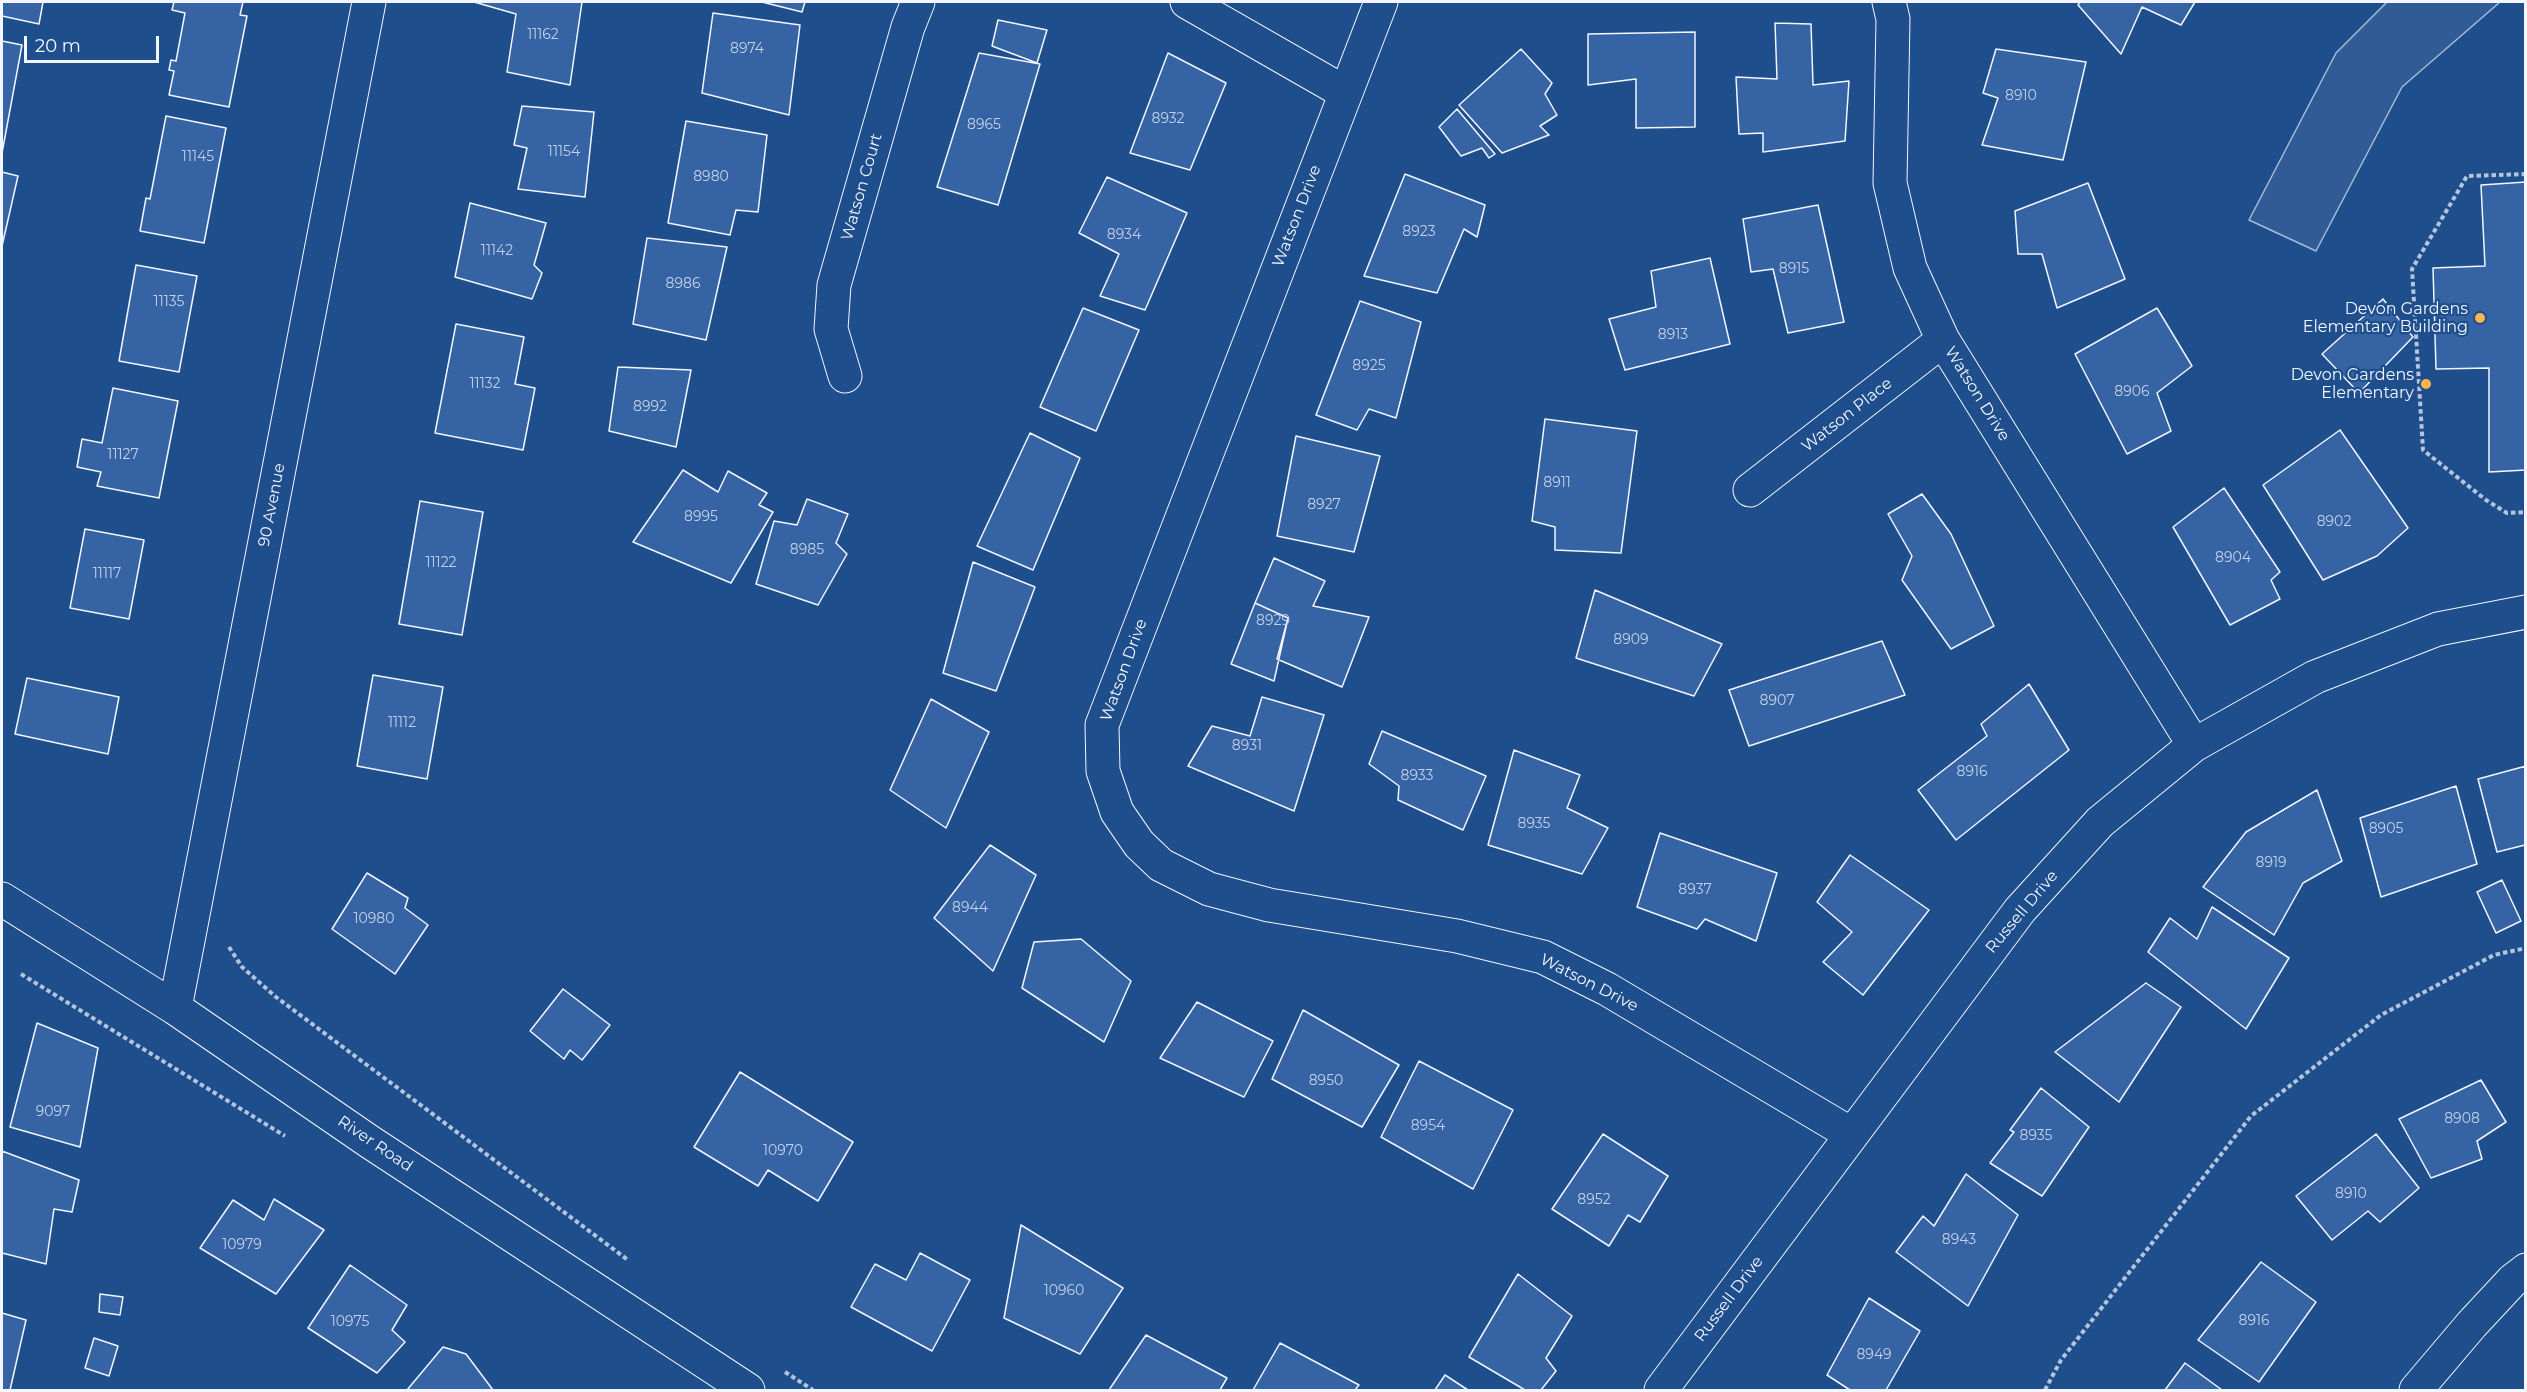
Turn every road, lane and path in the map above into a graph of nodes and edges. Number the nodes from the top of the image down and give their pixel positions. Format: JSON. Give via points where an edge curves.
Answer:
{"nodes":[{"id":1,"x":369,"y":2,"type":"edge"},
{"id":2,"x":918,"y":2,"type":"edge"},
{"id":3,"x":1187,"y":2,"type":"edge"},
{"id":4,"x":1381,"y":2,"type":"edge"},
{"id":5,"x":1889,"y":2,"type":"edge"},
{"id":6,"x":1344,"y":92,"type":"junction"},
{"id":7,"x":2526,"y":174,"type":"edge"},
{"id":8,"x":1943,"y":340,"type":"junction"},
{"id":9,"x":845,"y":375,"type":"dead end"},
{"id":10,"x":1750,"y":490,"type":"dead end"},
{"id":11,"x":2526,"y":512,"type":"edge"},
{"id":12,"x":2526,"y":612,"type":"edge"},
{"id":13,"x":2194,"y":745,"type":"junction"},
{"id":14,"x":2,"y":899,"type":"edge"},
{"id":15,"x":227,"y":944,"type":"dead end"},
{"id":16,"x":2526,"y":948,"type":"edge"},
{"id":17,"x":175,"y":1008,"type":"junction"},
{"id":18,"x":1851,"y":1134,"type":"junction"},
{"id":19,"x":634,"y":1264,"type":"dead end"},
{"id":20,"x":2526,"y":1270,"type":"edge"},
{"id":21,"x":776,"y":1366,"type":"dead end"},
{"id":22,"x":748,"y":1390,"type":"edge"},
{"id":23,"x":813,"y":1390,"type":"edge"},
{"id":24,"x":1661,"y":1390,"type":"edge"},
{"id":25,"x":2044,"y":1390,"type":"edge"},
{"id":26,"x":2416,"y":1390,"type":"edge"}],
"edges":[{"from":1,"to":17,"type":"street","name":"90 Avenue"},
{"from":2,"to":9,"type":"street","name":"Watson Court","via":[[834,285],[831,329]]},
{"from":3,"to":6,"type":"street"},
{"from":4,"to":6,"type":"street","name":"Watson Drive"},
{"from":5,"to":8,"type":"street","name":"Watson Drive","via":[[1893,19],[1890,183],[1910,267]]},
{"from":6,"to":18,"type":"street","name":"Watson Drive","via":[[1102,725],[1103,771],[1117,812],[1139,844],[1161,865],[1209,889],[1269,905],[1457,936],[1543,957],[1607,989]]},
{"from":7,"to":11,"type":"path","via":[[2467,176],[2412,269],[2423,450],[2507,513]]},
{"from":8,"to":10,"type":"street","name":"Watson Place"},
{"from":8,"to":13,"type":"street","name":"Watson Drive"},
{"from":12,"to":13,"type":"street","name":"Russell Drive","via":[[2439,629],[2325,673]]},
{"from":13,"to":18,"type":"street","name":"Russell Drive","via":[[2100,822],[2020,910]]},
{"from":14,"to":17,"type":"street","name":"River Road"},
{"from":15,"to":19,"type":"path","via":[[242,967],[276,997]]},
{"from":16,"to":25,"type":"path","via":[[2494,955],[2381,1015],[2251,1116],[2061,1360]]},
{"from":17,"to":22,"type":"street","name":"River Road","via":[[370,1142]]},
{"from":18,"to":24,"type":"street","name":"Russell Drive"},
{"from":20,"to":26,"type":"street"},
{"from":21,"to":23,"type":"path"}]}
